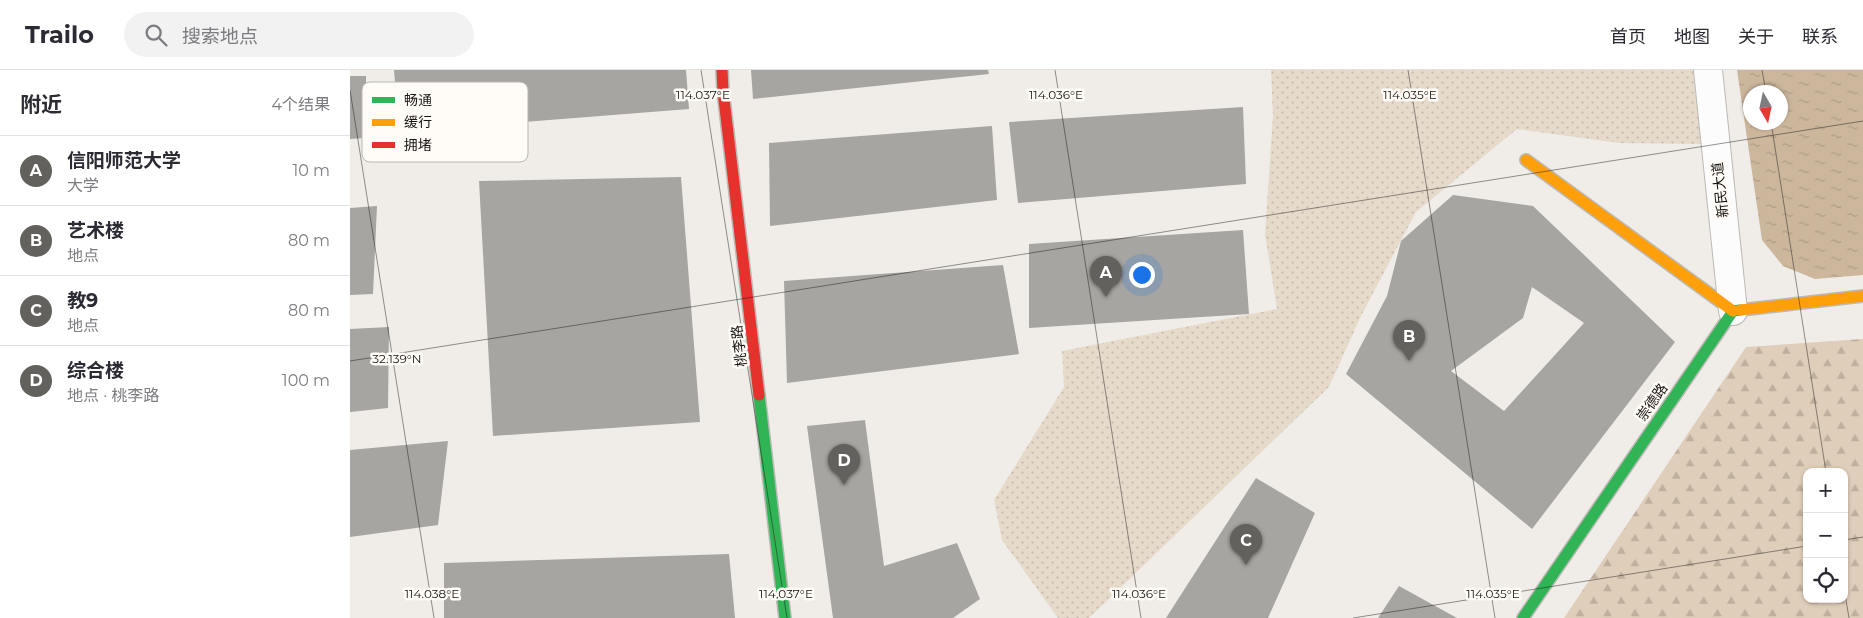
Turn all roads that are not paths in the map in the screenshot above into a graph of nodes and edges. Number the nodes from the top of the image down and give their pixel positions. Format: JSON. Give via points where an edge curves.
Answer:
{"nodes":[{"id":1,"x":722,"y":70,"type":"edge"},
{"id":2,"x":1708,"y":70,"type":"edge"},
{"id":3,"x":1526,"y":160,"type":"dead end"},
{"id":4,"x":1863,"y":296,"type":"edge"},
{"id":5,"x":1733,"y":311,"type":"junction"},
{"id":6,"x":785,"y":618,"type":"edge"},
{"id":7,"x":1523,"y":618,"type":"edge"}],
"edges":[{"from":1,"to":6,"type":"street","name":"桃李路"},
{"from":2,"to":5,"type":"street","name":"新民大道"},
{"from":3,"to":5,"type":"street"},
{"from":4,"to":5,"type":"street"},
{"from":5,"to":7,"type":"street","name":"崇德路"}]}
